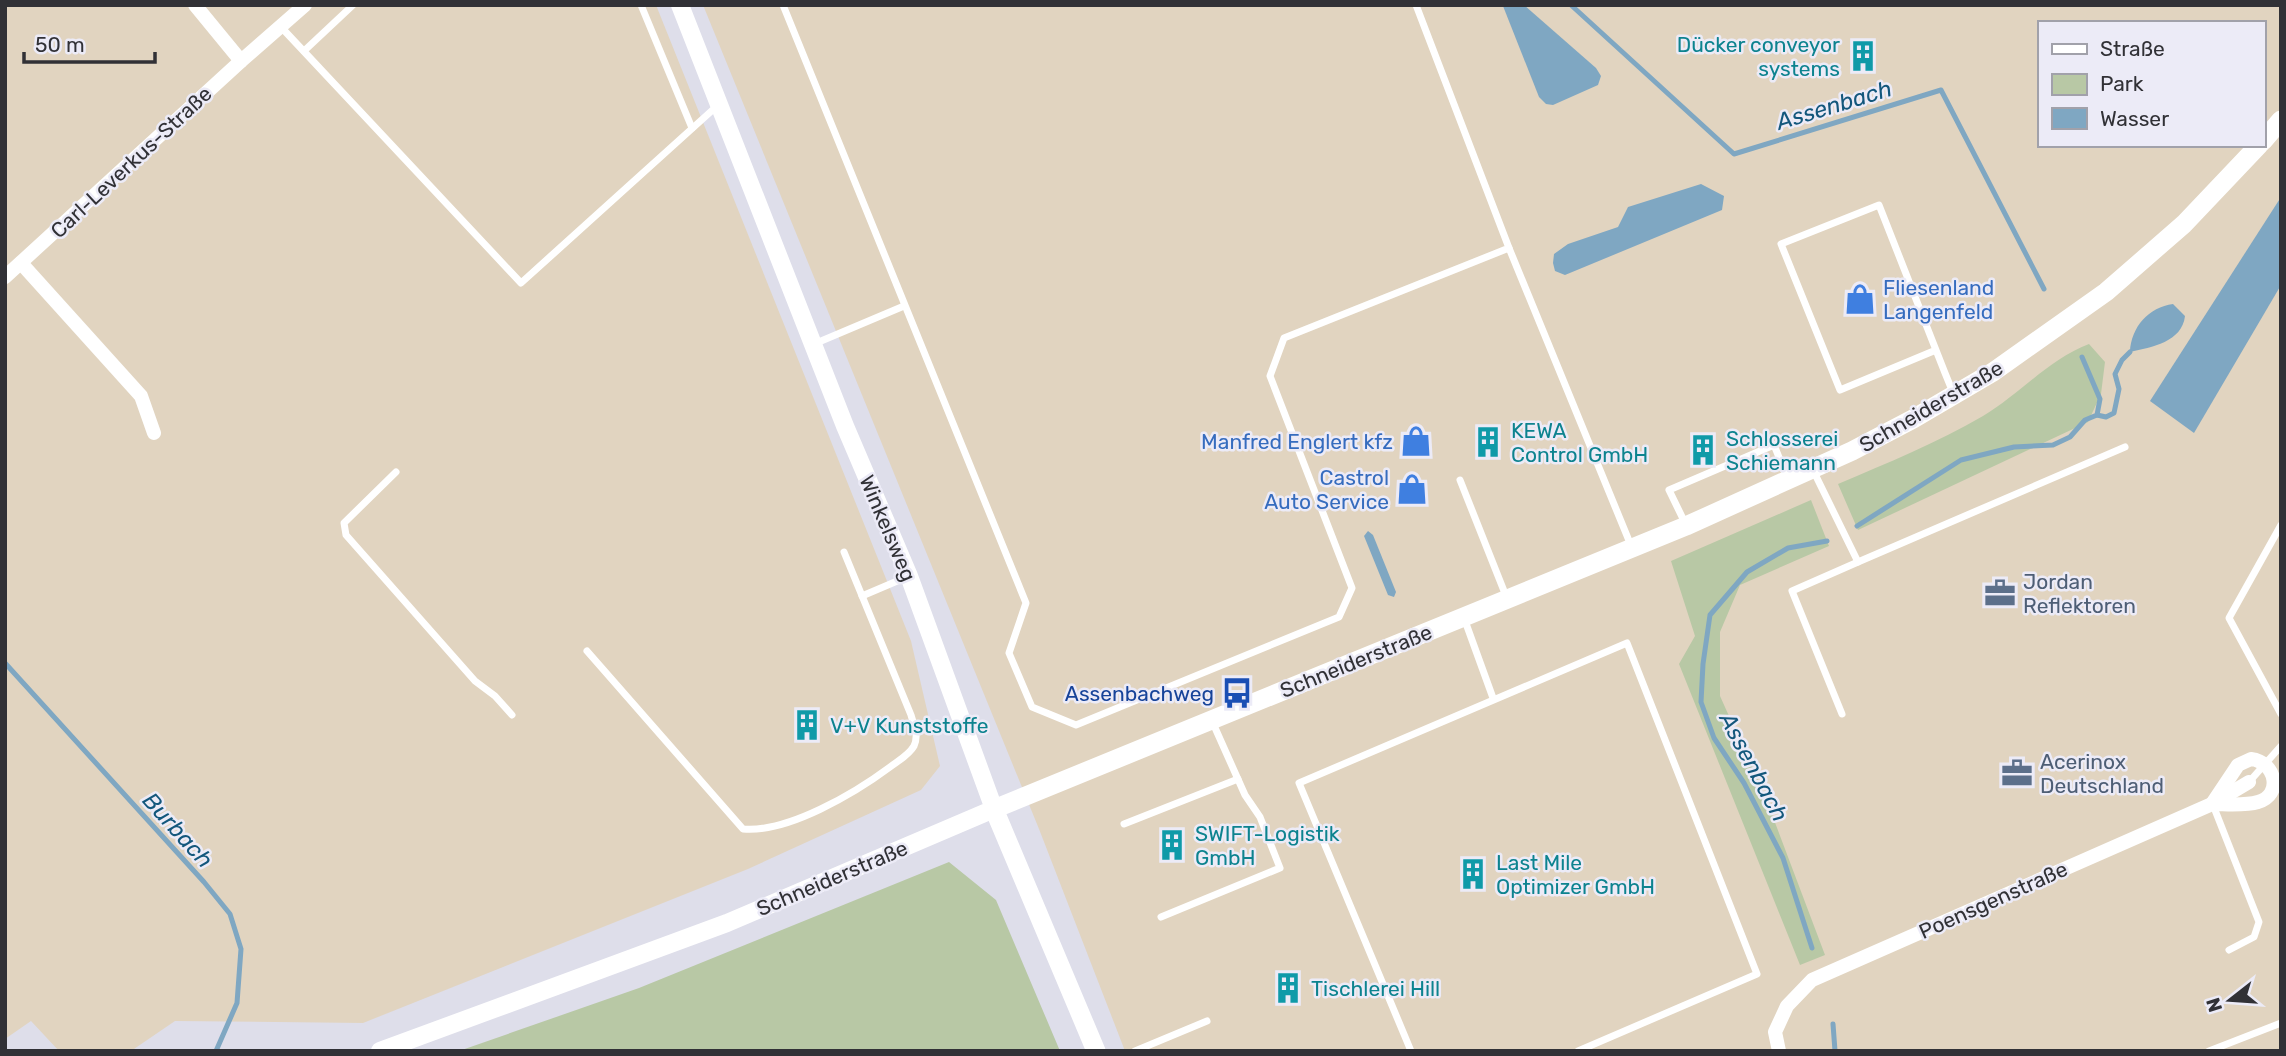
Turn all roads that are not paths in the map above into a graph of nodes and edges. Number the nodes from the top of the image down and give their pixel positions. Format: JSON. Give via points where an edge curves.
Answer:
{"nodes":[{"id":1,"x":195,"y":5,"type":"edge"},
{"id":2,"x":304,"y":5,"type":"edge"},
{"id":3,"x":353,"y":5,"type":"edge"},
{"id":4,"x":641,"y":5,"type":"edge"},
{"id":5,"x":680,"y":5,"type":"edge"},
{"id":6,"x":783,"y":5,"type":"edge"},
{"id":7,"x":1416,"y":5,"type":"edge"},
{"id":8,"x":281,"y":26,"type":"junction"},
{"id":9,"x":304,"y":51,"type":"junction"},
{"id":10,"x":241,"y":61,"type":"junction"},
{"id":11,"x":719,"y":104,"type":"junction"},
{"id":12,"x":2281,"y":120,"type":"edge"},
{"id":13,"x":692,"y":128,"type":"junction"},
{"id":14,"x":2265,"y":139,"type":"edge"},
{"id":15,"x":2257,"y":147,"type":"edge"},
{"id":16,"x":1509,"y":248,"type":"junction"},
{"id":17,"x":21,"y":263,"type":"junction"},
{"id":18,"x":5,"y":277,"type":"edge"},
{"id":19,"x":904,"y":306,"type":"junction"},
{"id":20,"x":813,"y":344,"type":"junction"},
{"id":21,"x":1936,"y":350,"type":"junction"},
{"id":22,"x":1954,"y":396,"type":"junction"},
{"id":23,"x":154,"y":433,"type":"dead end"},
{"id":24,"x":2125,"y":447,"type":"dead end"},
{"id":25,"x":1812,"y":469,"type":"junction"},
{"id":26,"x":396,"y":472,"type":"dead end"},
{"id":27,"x":1460,"y":480,"type":"dead end"},
{"id":28,"x":1788,"y":481,"type":"junction"},
{"id":29,"x":2281,"y":525,"type":"edge"},
{"id":30,"x":1686,"y":526,"type":"junction"},
{"id":31,"x":1632,"y":549,"type":"junction"},
{"id":32,"x":844,"y":552,"type":"dead end"},
{"id":33,"x":1858,"y":562,"type":"junction"},
{"id":34,"x":909,"y":576,"type":"junction"},
{"id":35,"x":862,"y":596,"type":"junction"},
{"id":36,"x":1507,"y":600,"type":"junction"},
{"id":37,"x":1464,"y":617,"type":"junction"},
{"id":38,"x":587,"y":651,"type":"dead end"},
{"id":39,"x":1493,"y":698,"type":"junction"},
{"id":40,"x":2281,"y":714,"type":"edge"},
{"id":41,"x":512,"y":715,"type":"dead end"},
{"id":42,"x":1842,"y":715,"type":"dead end"},
{"id":43,"x":1212,"y":720,"type":"junction"},
{"id":44,"x":2281,"y":746,"type":"edge"},
{"id":45,"x":2266,"y":764,"type":"junction"},
{"id":46,"x":1238,"y":779,"type":"junction"},
{"id":47,"x":2277,"y":779,"type":"edge"},
{"id":48,"x":2249,"y":782,"type":"joint"},
{"id":49,"x":2212,"y":804,"type":"junction"},
{"id":50,"x":994,"y":808,"type":"junction"},
{"id":51,"x":1124,"y":824,"type":"dead end"},
{"id":52,"x":1161,"y":916,"type":"dead end"},
{"id":53,"x":2229,"y":950,"type":"dead end"},
{"id":54,"x":1207,"y":1021,"type":"dead end"},
{"id":55,"x":2281,"y":1023,"type":"edge"},
{"id":56,"x":380,"y":1051,"type":"edge"},
{"id":57,"x":1096,"y":1051,"type":"edge"},
{"id":58,"x":1135,"y":1051,"type":"edge"},
{"id":59,"x":1411,"y":1051,"type":"edge"},
{"id":60,"x":1578,"y":1051,"type":"edge"},
{"id":61,"x":1779,"y":1051,"type":"edge"},
{"id":62,"x":2209,"y":1051,"type":"edge"}],
"edges":[{"from":1,"to":10,"type":"street"},
{"from":2,"to":8,"type":"street","name":"Carl-Leverkus-Straße"},
{"from":3,"to":9,"type":"lane"},
{"from":4,"to":13,"type":"lane"},
{"from":5,"to":11,"type":"street","name":"Winkelsweg"},
{"from":6,"to":19,"type":"lane"},
{"from":7,"to":16,"type":"lane"},
{"from":8,"to":9,"type":"lane"},
{"from":8,"to":10,"type":"street","name":"Carl-Leverkus-Straße"},
{"from":9,"to":13,"type":"lane","via":[[521,283]]},
{"from":10,"to":17,"type":"street","name":"Carl-Leverkus-Straße"},
{"from":11,"to":13,"type":"lane"},
{"from":11,"to":20,"type":"street","name":"Winkelsweg"},
{"from":12,"to":14,"type":"main road"},
{"from":15,"to":22,"type":"main road","name":"Schneiderstraße","via":[[2184,224],[2106,292]]},
{"from":16,"to":19,"type":"lane","via":[[1284,338],[1270,376],[1352,588],[1339,617],[1076,725],[1032,707],[1009,653],[1026,603]]},
{"from":16,"to":31,"type":"lane"},
{"from":17,"to":18,"type":"street","name":"Carl-Leverkus-Straße"},
{"from":17,"to":23,"type":"street","via":[[141,396]]},
{"from":19,"to":20,"type":"lane"},
{"from":20,"to":34,"type":"street","name":"Winkelsweg"},
{"from":21,"to":21,"type":"lane","via":[[1879,205],[1781,244],[1840,390]]},
{"from":21,"to":22,"type":"lane"},
{"from":22,"to":25,"type":"main road","name":"Schneiderstraße"},
{"from":24,"to":33,"type":"lane"},
{"from":25,"to":28,"type":"main road","name":"Schneiderstraße"},
{"from":25,"to":33,"type":"lane"},
{"from":26,"to":41,"type":"lane","via":[[344,523],[345,535],[475,681]]},
{"from":27,"to":36,"type":"lane"},
{"from":28,"to":30,"type":"main road","name":"Schneiderstraße"},
{"from":28,"to":30,"type":"lane","via":[[1774,445],[1669,490]]},
{"from":29,"to":40,"type":"lane","via":[[2229,618]]},
{"from":30,"to":31,"type":"main road","name":"Schneiderstraße"},
{"from":31,"to":36,"type":"main road","name":"Schneiderstraße"},
{"from":32,"to":35,"type":"lane"},
{"from":33,"to":42,"type":"lane","via":[[1792,591]]},
{"from":34,"to":35,"type":"lane"},
{"from":34,"to":50,"type":"street","name":"Winkelsweg"},
{"from":35,"to":38,"type":"lane","via":[[911,715],[915,743],[860,789],[799,818],[765,828],[743,829]]},
{"from":36,"to":37,"type":"main road","name":"Schneiderstraße"},
{"from":37,"to":39,"type":"lane"},
{"from":37,"to":43,"type":"main road","name":"Schneiderstraße"},
{"from":39,"to":59,"type":"lane","via":[[1299,783]]},
{"from":39,"to":60,"type":"lane","via":[[1627,643],[1757,974]]},
{"from":43,"to":46,"type":"lane"},
{"from":43,"to":50,"type":"main road","name":"Schneiderstraße"},
{"from":44,"to":45,"type":"lane"},
{"from":45,"to":47,"type":"street"},
{"from":45,"to":48,"type":"lane"},
{"from":45,"to":49,"type":"street","via":[[2251,759],[2238,765]]},
{"from":46,"to":51,"type":"lane"},
{"from":46,"to":52,"type":"lane","via":[[1260,817],[1280,868]]},
{"from":47,"to":49,"type":"street","via":[[2258,802]]},
{"from":48,"to":49,"type":"street","name":"Poensgenstraße"},
{"from":49,"to":53,"type":"lane","via":[[2259,922],[2254,937]]},
{"from":49,"to":61,"type":"street","name":"Poensgenstraße","via":[[1812,981],[1787,1006],[1775,1032]]},
{"from":50,"to":56,"type":"street","name":"Schneiderstraße","via":[[727,923]]},
{"from":50,"to":57,"type":"main road","name":"Winkelsweg"},
{"from":54,"to":58,"type":"lane"},
{"from":55,"to":62,"type":"lane"}]}
